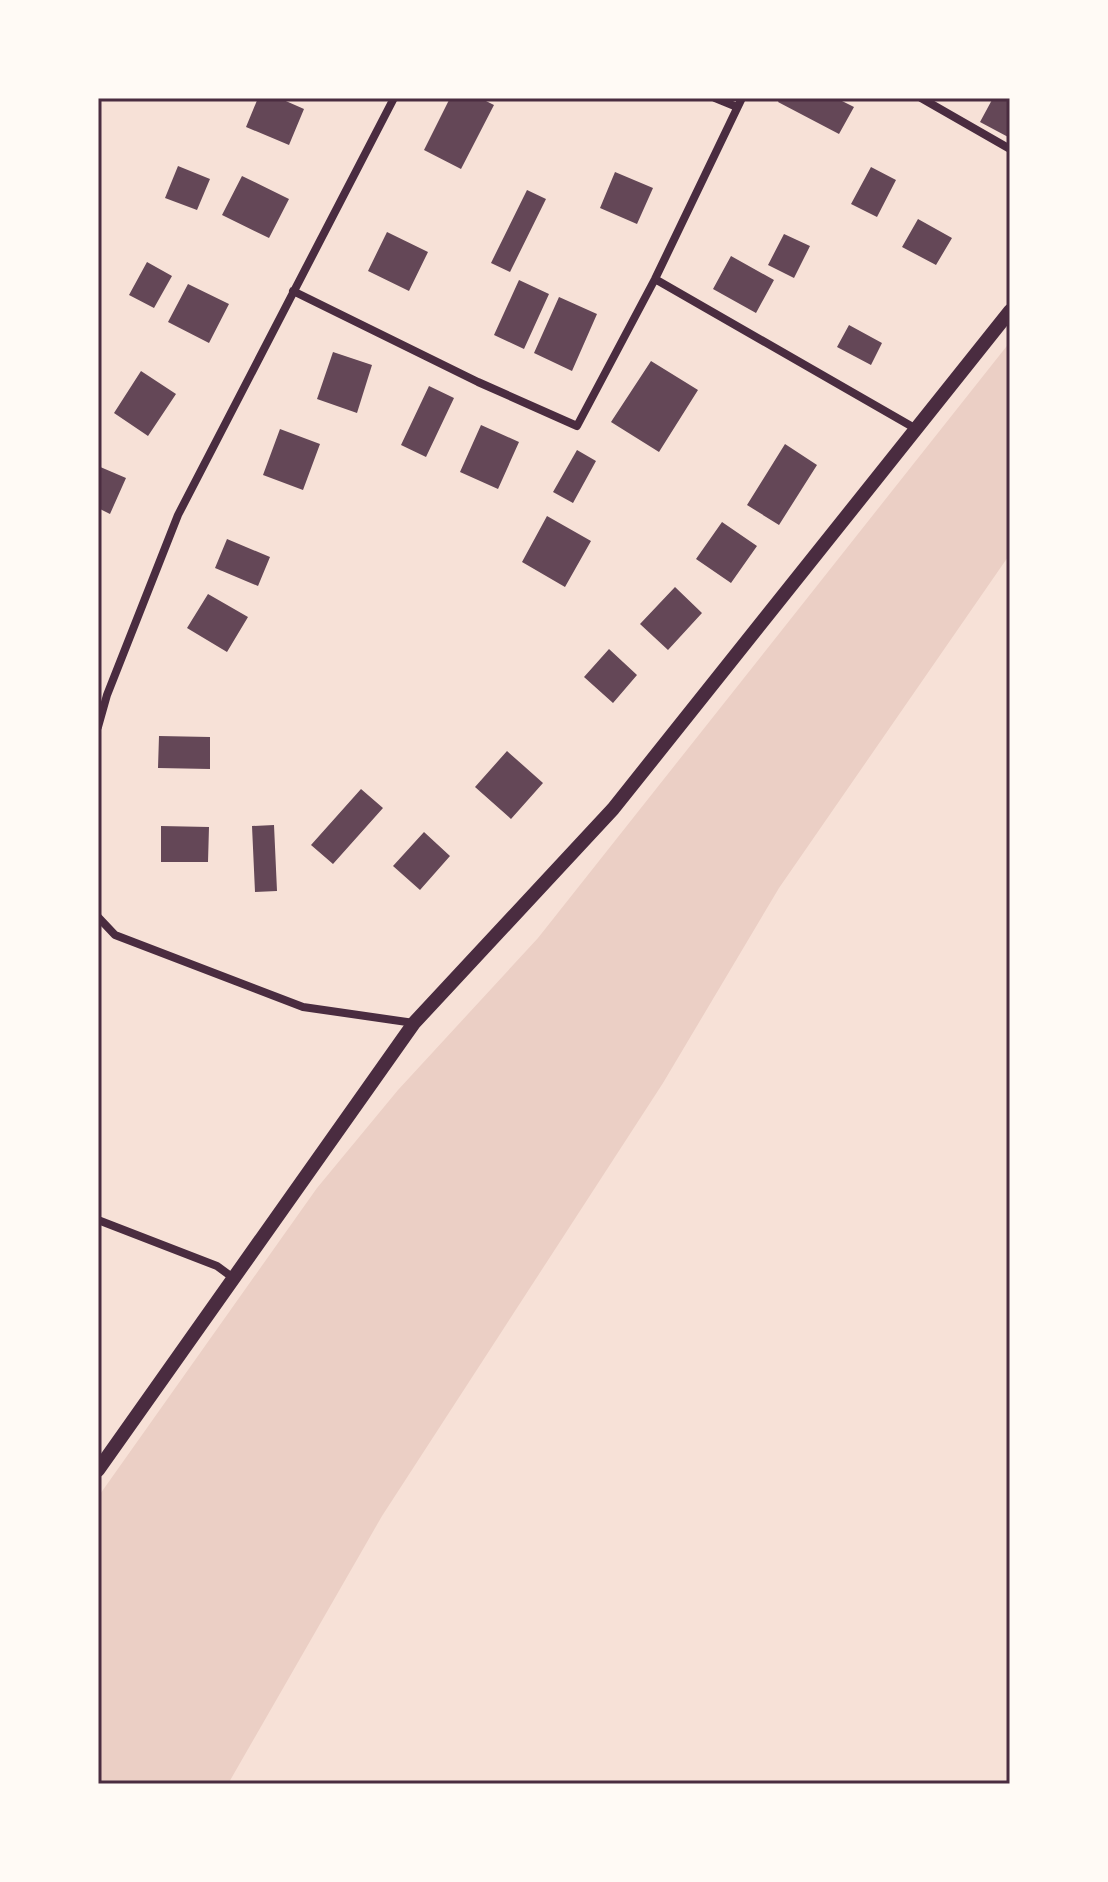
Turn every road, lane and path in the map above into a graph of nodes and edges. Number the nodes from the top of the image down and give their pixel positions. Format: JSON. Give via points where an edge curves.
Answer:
{"nodes":[{"id":1,"x":394,"y":98,"type":"edge"},
{"id":2,"x":715,"y":98,"type":"edge"},
{"id":3,"x":742,"y":98,"type":"edge"},
{"id":4,"x":921,"y":98,"type":"edge"},
{"id":5,"x":737,"y":107,"type":"junction"},
{"id":6,"x":1010,"y":149,"type":"edge"},
{"id":7,"x":655,"y":279,"type":"junction"},
{"id":8,"x":293,"y":291,"type":"junction"},
{"id":9,"x":1010,"y":311,"type":"edge"},
{"id":10,"x":918,"y":430,"type":"junction"},
{"id":11,"x":98,"y":727,"type":"edge"},
{"id":12,"x":98,"y":917,"type":"edge"},
{"id":13,"x":414,"y":1023,"type":"junction"},
{"id":14,"x":98,"y":1220,"type":"edge"},
{"id":15,"x":232,"y":1277,"type":"junction"},
{"id":16,"x":98,"y":1470,"type":"edge"}],
"edges":[{"from":1,"to":8,"type":"street"},
{"from":2,"to":5,"type":"street"},
{"from":3,"to":5,"type":"street"},
{"from":4,"to":6,"type":"street"},
{"from":5,"to":7,"type":"street"},
{"from":7,"to":8,"type":"street","via":[[577,426]]},
{"from":7,"to":10,"type":"street"},
{"from":8,"to":11,"type":"street","via":[[178,515]]},
{"from":9,"to":10,"type":"street"},
{"from":10,"to":13,"type":"street","via":[[613,809]]},
{"from":12,"to":13,"type":"street","via":[[115,935],[303,1007]]},
{"from":13,"to":15,"type":"street"},
{"from":14,"to":15,"type":"street","via":[[217,1266]]},
{"from":15,"to":16,"type":"street"}]}
